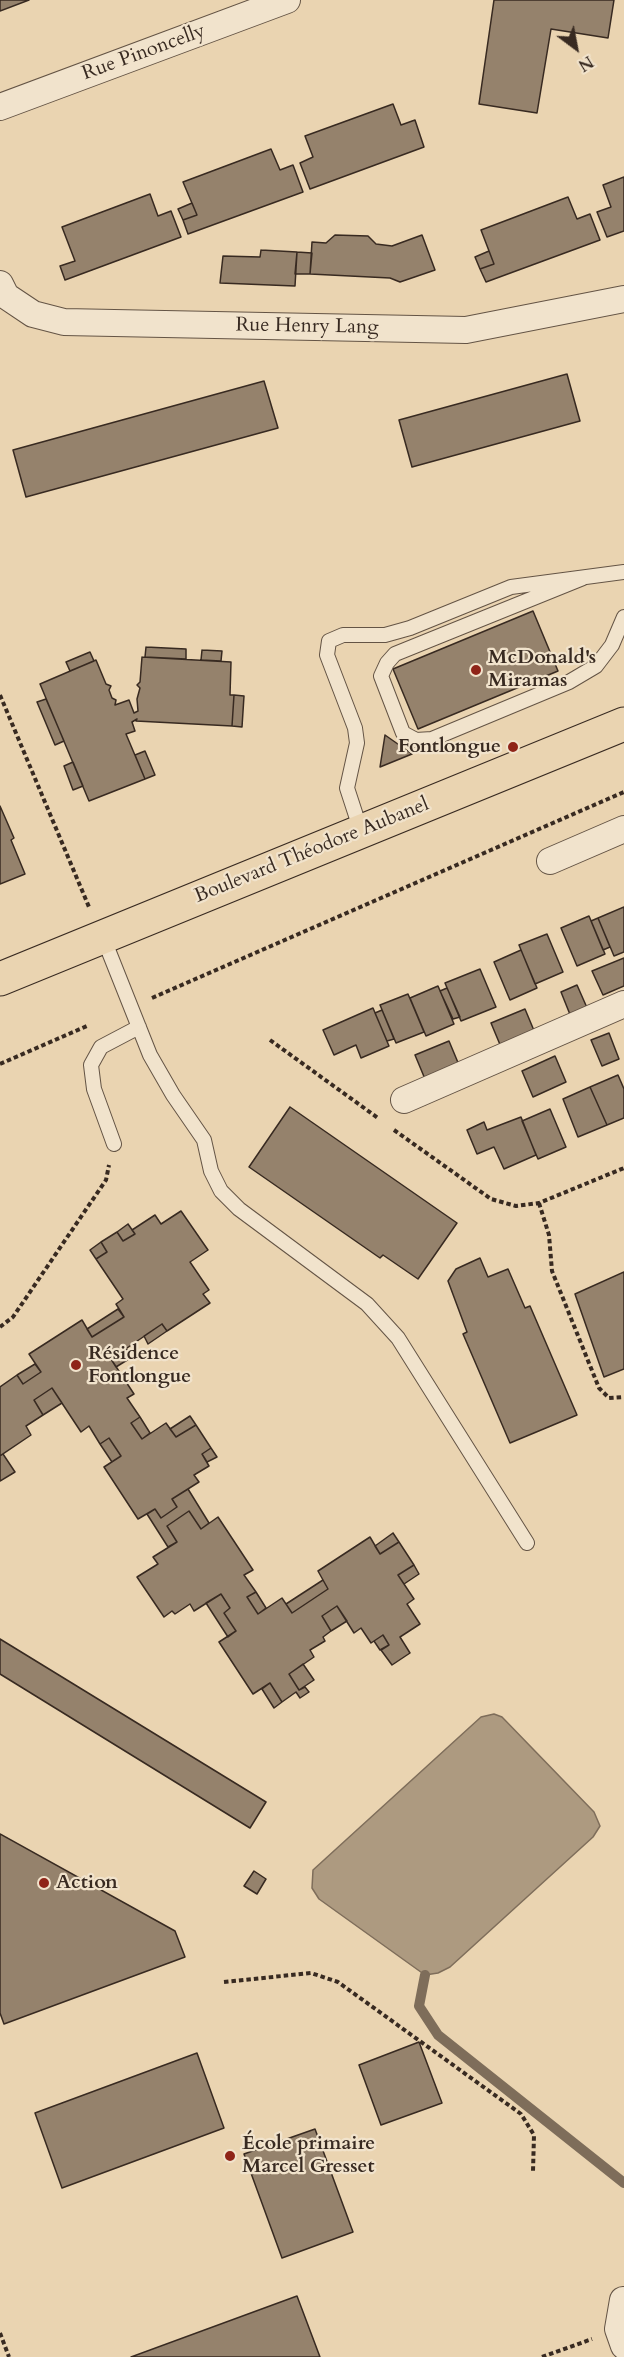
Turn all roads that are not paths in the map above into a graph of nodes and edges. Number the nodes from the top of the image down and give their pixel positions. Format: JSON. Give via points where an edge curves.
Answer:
{"nodes":[{"id":1,"x":287,"y":0,"type":"edge"},
{"id":2,"x":0,"y":107,"type":"edge"},
{"id":3,"x":0,"y":284,"type":"edge"},
{"id":4,"x":624,"y":298,"type":"edge"},
{"id":5,"x":624,"y":572,"type":"edge"},
{"id":6,"x":583,"y":578,"type":"junction"},
{"id":7,"x":624,"y":617,"type":"edge"},
{"id":8,"x":624,"y":724,"type":"edge"},
{"id":9,"x":624,"y":829,"type":"edge"},
{"id":10,"x":361,"y":831,"type":"junction"},
{"id":11,"x":550,"y":861,"type":"dead end"},
{"id":12,"x":98,"y":926,"type":"junction"},
{"id":13,"x":0,"y":979,"type":"edge"},
{"id":14,"x":624,"y":1004,"type":"edge"},
{"id":15,"x":139,"y":1027,"type":"junction"},
{"id":16,"x":404,"y":1100,"type":"dead end"},
{"id":17,"x":114,"y":1144,"type":"road end"},
{"id":18,"x":527,"y":1543,"type":"dead end"},
{"id":19,"x":623,"y":2300,"type":"edge"},
{"id":20,"x":621,"y":2337,"type":"edge"}],
"edges":[{"from":1,"to":2,"type":"street","name":"Rue Pinoncelly"},
{"from":3,"to":4,"type":"street","name":"Rue Henry Lang","via":[[6,296],[33,314],[64,322],[466,330]]},
{"from":5,"to":6,"type":"lane"},
{"from":6,"to":7,"type":"lane","via":[[395,654],[381,676],[403,733],[416,740],[432,739],[569,682],[596,666],[612,645]]},
{"from":6,"to":10,"type":"lane","via":[[511,587],[410,628],[385,635],[343,635],[329,641],[327,655],[355,728],[357,743],[348,788]]},
{"from":8,"to":10,"type":"main road","name":"Boulevard Théodore Aubanel"},
{"from":9,"to":11,"type":"street"},
{"from":10,"to":12,"type":"main road","name":"Boulevard Théodore Aubanel"},
{"from":12,"to":13,"type":"main road","name":"Boulevard Théodore Aubanel"},
{"from":12,"to":15,"type":"lane"},
{"from":14,"to":16,"type":"street"},
{"from":15,"to":17,"type":"lane","via":[[101,1047],[91,1065],[94,1089]]},
{"from":15,"to":18,"type":"lane","via":[[173,1095],[204,1140],[211,1171],[221,1191],[239,1209],[367,1304],[398,1338]]},
{"from":19,"to":20,"type":"street"}]}
